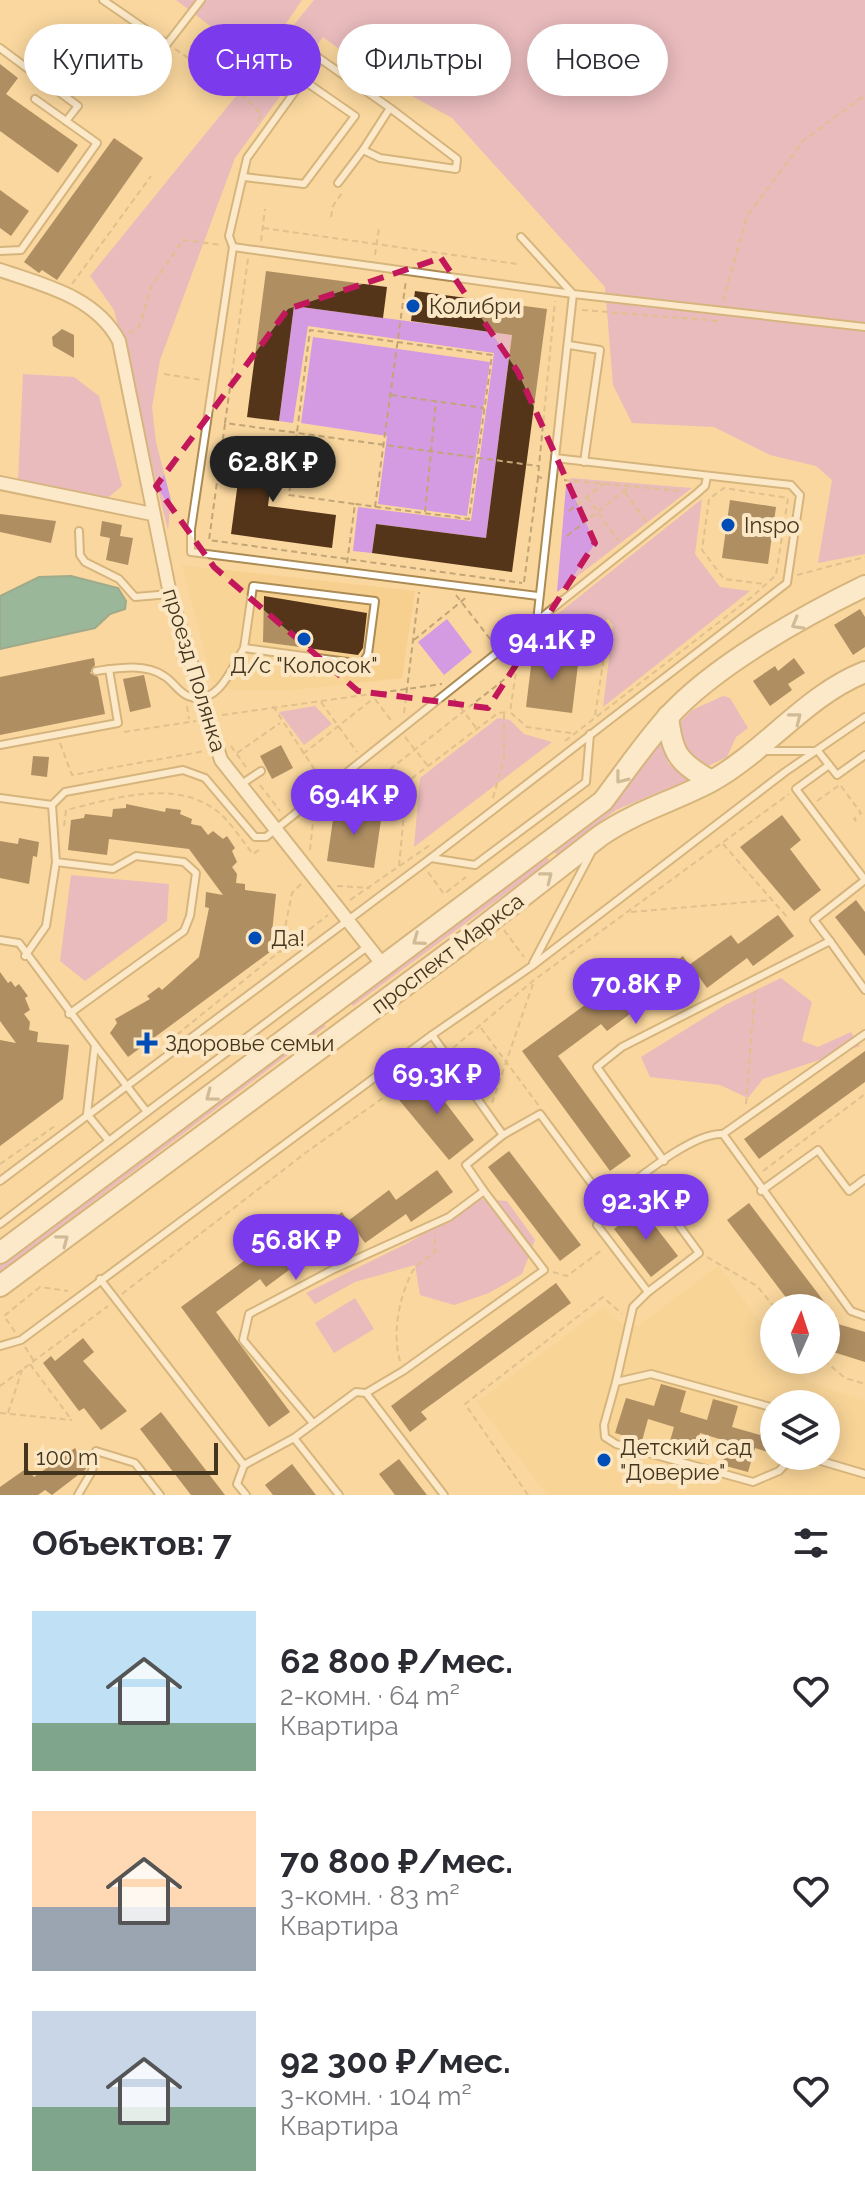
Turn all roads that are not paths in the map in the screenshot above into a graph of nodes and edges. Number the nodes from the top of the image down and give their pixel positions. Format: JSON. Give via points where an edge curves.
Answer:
{"nodes":[{"id":1,"x":103,"y":0,"type":"edge"},
{"id":2,"x":201,"y":0,"type":"edge"},
{"id":3,"x":0,"y":48,"type":"edge"},
{"id":4,"x":321,"y":59,"type":"edge"},
{"id":5,"x":321,"y":92,"type":"edge"},
{"id":6,"x":292,"y":96,"type":"edge"},
{"id":7,"x":35,"y":99,"type":"dead end"},
{"id":8,"x":390,"y":108,"type":"junction"},
{"id":9,"x":66,"y":121,"type":"junction"},
{"id":10,"x":363,"y":150,"type":"junction"},
{"id":11,"x":244,"y":177,"type":"junction"},
{"id":12,"x":338,"y":183,"type":"dead end"},
{"id":13,"x":521,"y":237,"type":"dead end"},
{"id":14,"x":233,"y":247,"type":"junction"},
{"id":15,"x":0,"y":251,"type":"edge"},
{"id":16,"x":0,"y":270,"type":"edge"},
{"id":17,"x":573,"y":294,"type":"junction"},
{"id":18,"x":865,"y":327,"type":"edge"},
{"id":19,"x":569,"y":345,"type":"junction"},
{"id":20,"x":555,"y":458,"type":"junction"},
{"id":21,"x":584,"y":462,"type":"junction"},
{"id":22,"x":707,"y":477,"type":"junction"},
{"id":23,"x":0,"y":483,"type":"edge"},
{"id":24,"x":152,"y":514,"type":"junction"},
{"id":25,"x":79,"y":531,"type":"dead end"},
{"id":26,"x":865,"y":586,"type":"edge"},
{"id":27,"x":170,"y":594,"type":"junction"},
{"id":28,"x":538,"y":596,"type":"junction"},
{"id":29,"x":537,"y":621,"type":"junction"},
{"id":30,"x":244,"y":648,"type":"junction"},
{"id":31,"x":109,"y":669,"type":"junction"},
{"id":32,"x":96,"y":671,"type":"dead end"},
{"id":33,"x":865,"y":672,"type":"edge"},
{"id":34,"x":201,"y":699,"type":"junction"},
{"id":35,"x":668,"y":716,"type":"junction"},
{"id":36,"x":865,"y":717,"type":"edge"},
{"id":37,"x":590,"y":734,"type":"junction"},
{"id":38,"x":0,"y":745,"type":"edge"},
{"id":39,"x":755,"y":750,"type":"junction"},
{"id":40,"x":818,"y":751,"type":"junction"},
{"id":41,"x":865,"y":755,"type":"edge"},
{"id":42,"x":829,"y":765,"type":"junction"},
{"id":43,"x":261,"y":771,"type":"dead end"},
{"id":44,"x":711,"y":781,"type":"junction"},
{"id":45,"x":240,"y":785,"type":"junction"},
{"id":46,"x":0,"y":798,"type":"edge"},
{"id":47,"x":52,"y":805,"type":"junction"},
{"id":48,"x":271,"y":829,"type":"junction"},
{"id":49,"x":600,"y":836,"type":"junction"},
{"id":50,"x":431,"y":858,"type":"junction"},
{"id":51,"x":56,"y":862,"type":"junction"},
{"id":52,"x":865,"y":880,"type":"edge"},
{"id":53,"x":345,"y":919,"type":"junction"},
{"id":54,"x":0,"y":940,"type":"edge"},
{"id":55,"x":830,"y":941,"type":"junction"},
{"id":56,"x":368,"y":947,"type":"junction"},
{"id":57,"x":25,"y":956,"type":"junction"},
{"id":58,"x":383,"y":965,"type":"junction"},
{"id":59,"x":532,"y":966,"type":"junction"},
{"id":60,"x":865,"y":990,"type":"edge"},
{"id":61,"x":328,"y":1006,"type":"junction"},
{"id":62,"x":69,"y":1014,"type":"junction"},
{"id":63,"x":346,"y":1028,"type":"junction"},
{"id":64,"x":865,"y":1034,"type":"edge"},
{"id":65,"x":432,"y":1035,"type":"junction"},
{"id":66,"x":95,"y":1045,"type":"junction"},
{"id":67,"x":126,"y":1084,"type":"junction"},
{"id":68,"x":147,"y":1112,"type":"junction"},
{"id":69,"x":87,"y":1114,"type":"junction"},
{"id":70,"x":723,"y":1134,"type":"junction"},
{"id":71,"x":503,"y":1135,"type":"junction"},
{"id":72,"x":109,"y":1141,"type":"junction"},
{"id":73,"x":664,"y":1161,"type":"junction"},
{"id":74,"x":111,"y":1171,"type":"junction"},
{"id":75,"x":643,"y":1176,"type":"junction"},
{"id":76,"x":865,"y":1179,"type":"edge"},
{"id":77,"x":0,"y":1181,"type":"edge"},
{"id":78,"x":484,"y":1191,"type":"junction"},
{"id":79,"x":761,"y":1191,"type":"junction"},
{"id":80,"x":126,"y":1192,"type":"junction"},
{"id":81,"x":606,"y":1203,"type":"junction"},
{"id":82,"x":0,"y":1224,"type":"edge"},
{"id":83,"x":0,"y":1253,"type":"edge"},
{"id":84,"x":100,"y":1279,"type":"junction"},
{"id":85,"x":0,"y":1286,"type":"edge"},
{"id":86,"x":648,"y":1292,"type":"junction"},
{"id":87,"x":865,"y":1316,"type":"edge"},
{"id":88,"x":0,"y":1346,"type":"edge"},
{"id":89,"x":616,"y":1382,"type":"junction"},
{"id":90,"x":366,"y":1393,"type":"junction"},
{"id":91,"x":760,"y":1404,"type":"edge"},
{"id":92,"x":313,"y":1423,"type":"junction"},
{"id":93,"x":294,"y":1438,"type":"junction"},
{"id":94,"x":244,"y":1465,"type":"junction"},
{"id":95,"x":840,"y":1467,"type":"edge"},
{"id":96,"x":780,"y":1470,"type":"edge"},
{"id":97,"x":865,"y":1474,"type":"edge"},
{"id":98,"x":78,"y":1495,"type":"edge"},
{"id":99,"x":160,"y":1495,"type":"edge"},
{"id":100,"x":246,"y":1495,"type":"edge"},
{"id":101,"x":339,"y":1495,"type":"edge"},
{"id":102,"x":444,"y":1495,"type":"edge"}],
"edges":[{"from":1,"to":2,"type":"lane","via":[[167,44]]},
{"from":3,"to":9,"type":"lane","via":[[78,106]]},
{"from":4,"to":8,"type":"lane"},
{"from":5,"to":11,"type":"lane","via":[[355,116],[304,184]]},
{"from":6,"to":11,"type":"lane","via":[[247,158]]},
{"from":7,"to":9,"type":"lane"},
{"from":8,"to":10,"type":"lane"},
{"from":8,"to":10,"type":"lane","via":[[457,159],[456,169],[380,158]]},
{"from":9,"to":15,"type":"lane","via":[[97,143],[21,250]]},
{"from":10,"to":12,"type":"lane"},
{"from":11,"to":14,"type":"lane","via":[[233,205]]},
{"from":13,"to":17,"type":"lane"},
{"from":14,"to":17,"type":"lane"},
{"from":14,"to":28,"type":"lane","via":[[191,552]]},
{"from":16,"to":24,"type":"street","name":"проезд Полянка","via":[[84,303],[108,321],[119,341]]},
{"from":17,"to":18,"type":"lane"},
{"from":17,"to":19,"type":"lane"},
{"from":19,"to":20,"type":"lane"},
{"from":19,"to":21,"type":"lane","via":[[600,350]]},
{"from":20,"to":21,"type":"lane"},
{"from":20,"to":28,"type":"lane"},
{"from":21,"to":22,"type":"lane"},
{"from":22,"to":29,"type":"lane","via":[[696,494]]},
{"from":22,"to":37,"type":"lane","via":[[791,485],[800,495],[787,583]]},
{"from":23,"to":24,"type":"street"},
{"from":24,"to":27,"type":"street","name":"проезд Полянка"},
{"from":25,"to":27,"type":"lane","via":[[85,562],[119,579],[135,597]]},
{"from":26,"to":35,"type":"main road","name":"проспект Маркса","one_way":true,"via":[[762,644]]},
{"from":27,"to":34,"type":"street","name":"проезд Полянка"},
{"from":28,"to":29,"type":"lane"},
{"from":29,"to":48,"type":"lane"},
{"from":30,"to":30,"type":"lane","via":[[253,586],[375,601],[362,664]]},
{"from":30,"to":34,"type":"lane","via":[[221,685]]},
{"from":31,"to":32,"type":"lane"},
{"from":31,"to":34,"type":"lane","via":[[140,667],[163,675],[185,696]]},
{"from":31,"to":38,"type":"lane","via":[[118,723]]},
{"from":39,"to":33,"type":"main road","name":"проспект Маркса","one_way":true},
{"from":34,"to":45,"type":"street","name":"проезд Полянка","via":[[221,760]]},
{"from":35,"to":44,"type":"main road","via":[[672,747],[686,767]]},
{"from":35,"to":58,"type":"main road","name":"проспект Маркса","one_way":true,"via":[[603,801]]},
{"from":36,"to":40,"type":"lane"},
{"from":37,"to":50,"type":"lane"},
{"from":37,"to":50,"type":"lane","via":[[586,782],[475,865]]},
{"from":39,"to":40,"type":"lane"},
{"from":39,"to":44,"type":"main road","name":"проспект Маркса"},
{"from":40,"to":42,"type":"lane"},
{"from":40,"to":59,"type":"lane"},
{"from":41,"to":42,"type":"lane","via":[[837,775]]},
{"from":42,"to":52,"type":"lane","via":[[796,789]]},
{"from":43,"to":45,"type":"lane"},
{"from":44,"to":49,"type":"main road","name":"проспект Маркса","via":[[619,822]]},
{"from":45,"to":48,"type":"street","name":"проезд Полянка"},
{"from":46,"to":47,"type":"lane"},
{"from":47,"to":48,"type":"lane","via":[[65,792],[183,770],[205,778],[255,837]]},
{"from":47,"to":51,"type":"lane"},
{"from":48,"to":53,"type":"street","name":"проезд Полянка"},
{"from":49,"to":59,"type":"lane"},
{"from":63,"to":49,"type":"main road","name":"проспект Маркса","one_way":true},
{"from":50,"to":53,"type":"lane"},
{"from":51,"to":57,"type":"lane","via":[[46,926]]},
{"from":51,"to":62,"type":"lane","via":[[113,869],[136,856],[184,862],[196,873],[184,931]]},
{"from":52,"to":55,"type":"lane","via":[[814,920]]},
{"from":53,"to":56,"type":"street","name":"проезд Полянка"},
{"from":53,"to":67,"type":"lane"},
{"from":54,"to":57,"type":"lane","via":[[19,943]]},
{"from":55,"to":60,"type":"lane"},
{"from":55,"to":73,"type":"lane","via":[[622,1047],[597,1067]]},
{"from":56,"to":58,"type":"street","name":"проезд Полянка"},
{"from":56,"to":68,"type":"lane"},
{"from":57,"to":62,"type":"lane"},
{"from":58,"to":61,"type":"main road","name":"проспект Маркса"},
{"from":59,"to":65,"type":"lane"},
{"from":61,"to":63,"type":"main road"},
{"from":61,"to":74,"type":"main road","name":"проспект Маркса","one_way":true},
{"from":62,"to":66,"type":"lane"},
{"from":63,"to":80,"type":"main road","name":"проспект Маркса"},
{"from":64,"to":70,"type":"lane"},
{"from":65,"to":71,"type":"lane"},
{"from":65,"to":84,"type":"lane"},
{"from":66,"to":67,"type":"lane"},
{"from":66,"to":69,"type":"lane"},
{"from":67,"to":68,"type":"lane"},
{"from":67,"to":69,"type":"lane"},
{"from":68,"to":72,"type":"lane"},
{"from":69,"to":72,"type":"lane"},
{"from":69,"to":77,"type":"lane"},
{"from":70,"to":73,"type":"lane","via":[[711,1133]]},
{"from":70,"to":79,"type":"lane"},
{"from":71,"to":78,"type":"lane","via":[[466,1165]]},
{"from":71,"to":81,"type":"lane","via":[[540,1114]]},
{"from":72,"to":82,"type":"lane"},
{"from":73,"to":75,"type":"lane"},
{"from":74,"to":80,"type":"main road"},
{"from":74,"to":83,"type":"main road","name":"проспект Маркса"},
{"from":75,"to":81,"type":"lane"},
{"from":75,"to":86,"type":"lane","via":[[699,1253]]},
{"from":76,"to":79,"type":"lane","via":[[849,1191],[818,1150]]},
{"from":78,"to":90,"type":"lane","via":[[544,1270]]},
{"from":78,"to":92,"type":"lane","via":[[435,1224],[249,1314],[243,1340]]},
{"from":79,"to":87,"type":"lane","via":[[851,1311]]},
{"from":85,"to":80,"type":"main road","name":"проспект Маркса","one_way":true},
{"from":81,"to":86,"type":"lane","via":[[597,1225]]},
{"from":84,"to":88,"type":"lane","via":[[21,1340]]},
{"from":84,"to":94,"type":"lane"},
{"from":86,"to":89,"type":"lane","via":[[633,1307]]},
{"from":89,"to":91,"type":"lane","via":[[651,1374]]},
{"from":89,"to":96,"type":"lane","via":[[604,1425],[605,1437],[616,1444],[753,1482]]},
{"from":90,"to":92,"type":"lane","via":[[356,1392]]},
{"from":90,"to":102,"type":"lane"},
{"from":92,"to":93,"type":"lane"},
{"from":93,"to":94,"type":"lane"},
{"from":93,"to":101,"type":"lane"},
{"from":94,"to":100,"type":"lane","via":[[237,1484]]},
{"from":95,"to":97,"type":"lane"},
{"from":98,"to":99,"type":"lane","via":[[96,1451],[135,1463]]}]}
